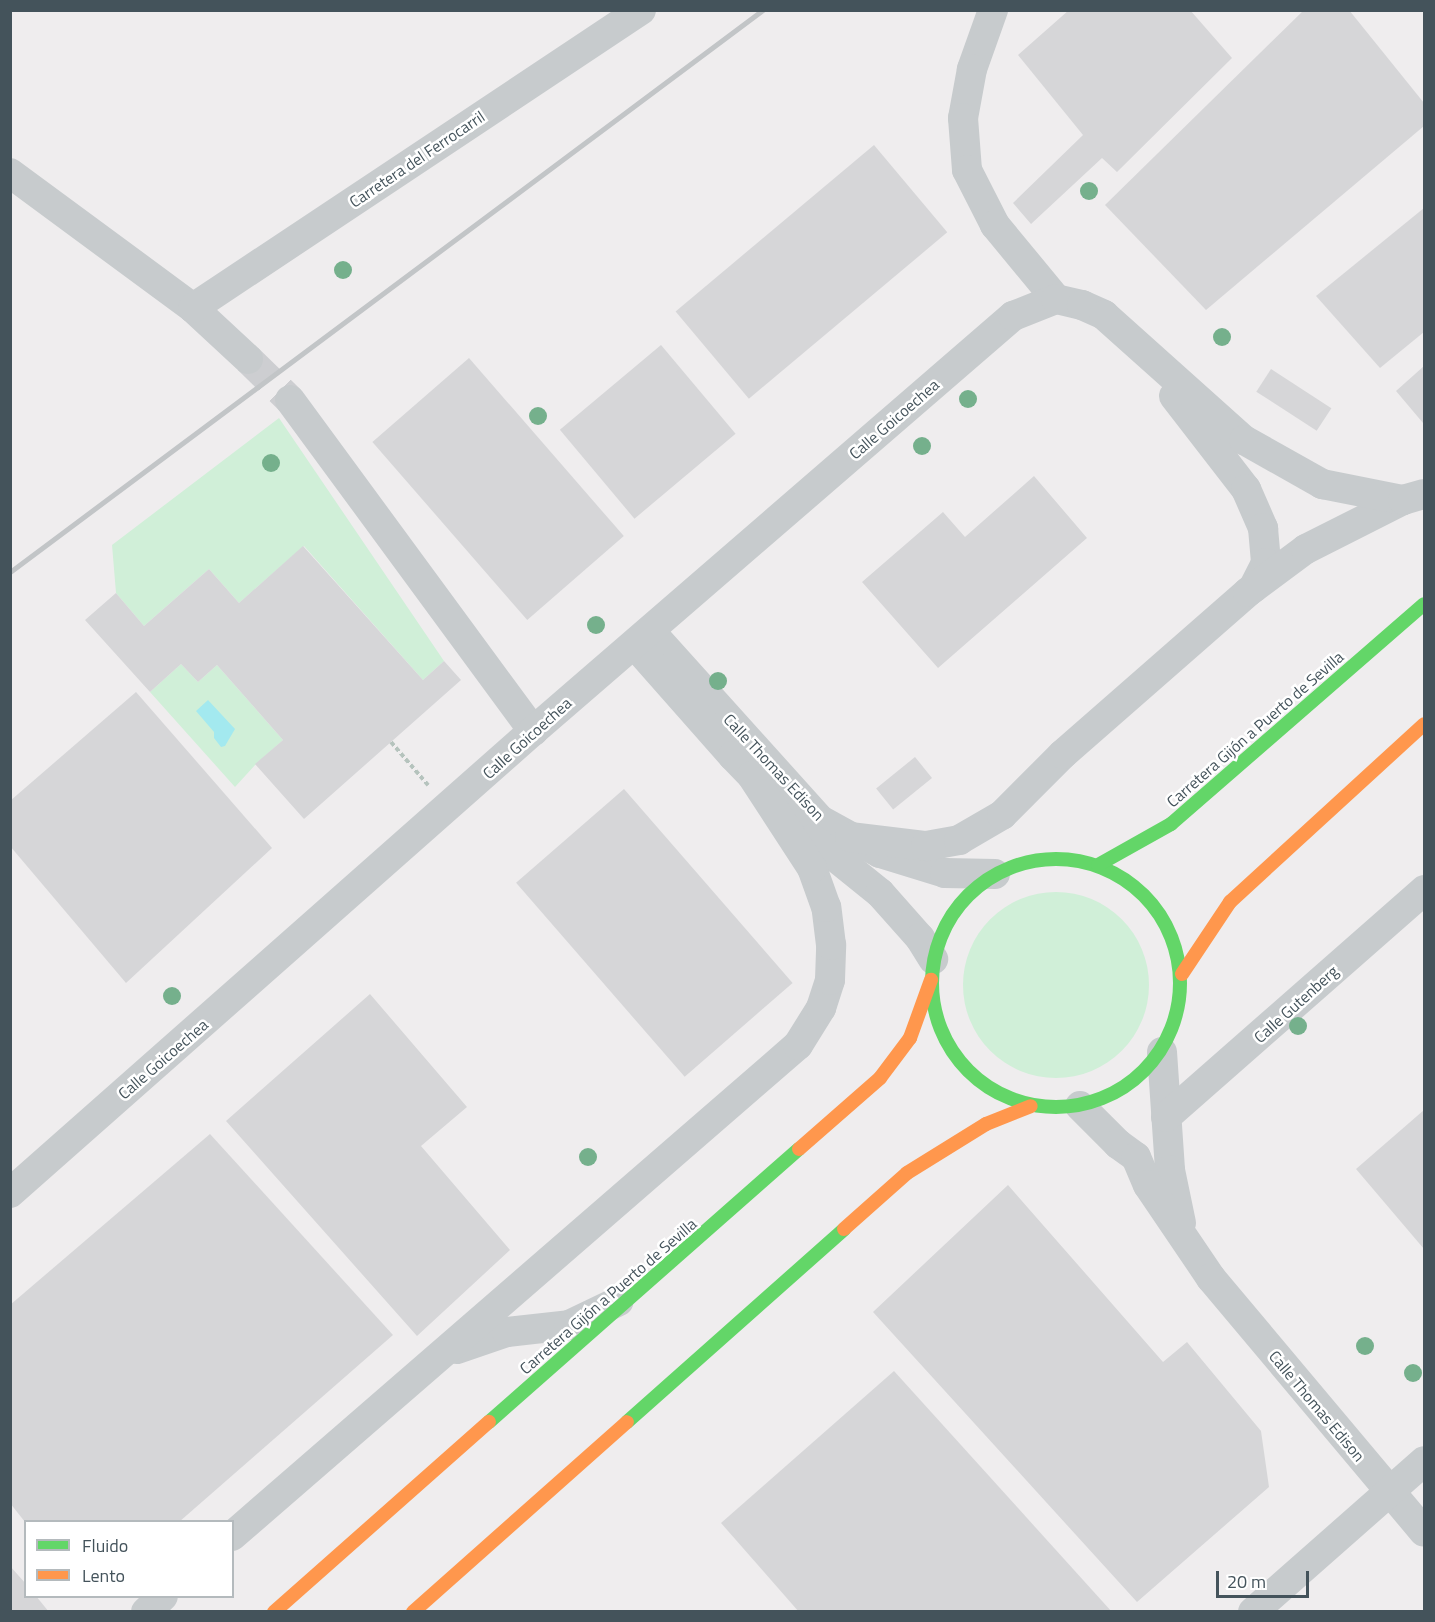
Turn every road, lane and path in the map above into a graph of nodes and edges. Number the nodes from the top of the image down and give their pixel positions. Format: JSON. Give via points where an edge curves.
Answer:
{"nodes":[{"id":1,"x":642,"y":10,"type":"edge"},
{"id":2,"x":993,"y":10,"type":"edge"},
{"id":3,"x":10,"y":173,"type":"edge"},
{"id":4,"x":1056,"y":299,"type":"junction"},
{"id":5,"x":193,"y":308,"type":"junction"},
{"id":6,"x":1133,"y":343,"type":"junction"},
{"id":7,"x":248,"y":359,"type":"tunnel mouth"},
{"id":8,"x":290,"y":400,"type":"tunnel mouth"},
{"id":9,"x":1414,"y":497,"type":"edge"},
{"id":10,"x":1253,"y":588,"type":"junction"},
{"id":11,"x":1425,"y":604,"type":"edge"},
{"id":12,"x":642,"y":638,"type":"junction"},
{"id":13,"x":1425,"y":724,"type":"edge"},
{"id":14,"x":533,"y":731,"type":"junction"},
{"id":15,"x":391,"y":742,"type":"dead end"},
{"id":16,"x":752,"y":776,"type":"junction"},
{"id":17,"x":449,"y":809,"type":"junction"},
{"id":18,"x":850,"y":837,"type":"junction"},
{"id":19,"x":1098,"y":865,"type":"junction"},
{"id":20,"x":995,"y":874,"type":"junction"},
{"id":21,"x":1425,"y":890,"type":"edge"},
{"id":22,"x":932,"y":970,"type":"junction"},
{"id":23,"x":1182,"y":974,"type":"junction"},
{"id":24,"x":1162,"y":1052,"type":"junction"},
{"id":25,"x":1031,"y":1106,"type":"junction"},
{"id":26,"x":1080,"y":1106,"type":"junction"},
{"id":27,"x":1166,"y":1117,"type":"junction"},
{"id":28,"x":10,"y":1193,"type":"edge"},
{"id":29,"x":1211,"y":1278,"type":"junction"},
{"id":30,"x":635,"y":1293,"type":"junction"},
{"id":31,"x":440,"y":1356,"type":"junction"},
{"id":32,"x":1425,"y":1461,"type":"edge"},
{"id":33,"x":1389,"y":1491,"type":"junction"},
{"id":34,"x":1425,"y":1532,"type":"edge"},
{"id":35,"x":234,"y":1534,"type":"edge"},
{"id":36,"x":161,"y":1598,"type":"edge"},
{"id":37,"x":146,"y":1611,"type":"edge"},
{"id":38,"x":274,"y":1611,"type":"edge"},
{"id":39,"x":413,"y":1611,"type":"edge"},
{"id":40,"x":1253,"y":1611,"type":"edge"}],
"edges":[{"from":1,"to":5,"type":"street","name":"Carretera del Ferrocarril"},
{"from":2,"to":4,"type":"street","via":[[972,69],[963,118],[967,170],[995,225]]},
{"from":3,"to":5,"type":"street"},
{"from":4,"to":6,"type":"street","via":[[1104,315]]},
{"from":4,"to":12,"type":"street","name":"Calle Goicoechea","via":[[1013,316]]},
{"from":5,"to":7,"type":"street"},
{"from":6,"to":9,"type":"street","via":[[1244,440],[1322,484]]},
{"from":6,"to":10,"type":"street","via":[[1246,489],[1263,528],[1266,563]]},
{"from":8,"to":14,"type":"street"},
{"from":9,"to":10,"type":"street","via":[[1306,549]]},
{"from":10,"to":18,"type":"street","via":[[1063,754],[1002,815],[959,840],[926,846]]},
{"from":11,"to":19,"type":"highway","name":"Carretera Gijón a Puerto de Sevilla","via":[[1171,824]]},
{"from":12,"to":14,"type":"street","name":"Calle Goicoechea"},
{"from":12,"to":16,"type":"street","name":"Calle Thomas Edison"},
{"from":12,"to":18,"type":"street","name":"Calle Thomas Edison","via":[[820,820]]},
{"from":13,"to":23,"type":"highway","via":[[1230,902]]},
{"from":14,"to":17,"type":"street","name":"Calle Goicoechea"},
{"from":15,"to":17,"type":"path"},
{"from":16,"to":22,"type":"street","name":"Calle Thomas Edison","via":[[813,839],[880,893],[920,938]]},
{"from":16,"to":31,"type":"street","via":[[812,868],[826,907],[830,980],[821,1008],[798,1046]]},
{"from":17,"to":28,"type":"street","name":"Calle Goicoechea"},
{"from":18,"to":20,"type":"street","name":"Calle Thomas Edison","via":[[880,853],[945,873]]},
{"from":19,"to":20,"type":"highway","name":"Carretera Gijón a Puerto de Sevilla","via":[[1063,858],[1028,861]]},
{"from":19,"to":23,"type":"highway","name":"Carretera Gijón a Puerto de Sevilla","via":[[1130,882],[1156,907],[1174,939]]},
{"from":20,"to":22,"type":"highway","name":"Carretera Gijón a Puerto de Sevilla","via":[[966,896],[945,925]]},
{"from":21,"to":27,"type":"street","name":"Calle Gutenberg"},
{"from":22,"to":25,"type":"highway","via":[[937,1023],[958,1061],[991,1090]]},
{"from":22,"to":30,"type":"highway","name":"Carretera Gijón a Puerto de Sevilla","via":[[910,1038],[880,1078]]},
{"from":23,"to":24,"type":"highway","via":[[1178,1014]]},
{"from":24,"to":26,"type":"highway","via":[[1131,1083],[1112,1095]]},
{"from":24,"to":27,"type":"street","name":"Calle Thomas Edison"},
{"from":25,"to":26,"type":"highway"},
{"from":25,"to":39,"type":"highway","via":[[986,1124],[907,1173]]},
{"from":26,"to":29,"type":"street","name":"Calle Thomas Edison","via":[[1136,1157],[1148,1185]]},
{"from":27,"to":29,"type":"street","name":"Calle Thomas Edison","via":[[1170,1170],[1181,1227]]},
{"from":29,"to":33,"type":"street","name":"Calle Thomas Edison"},
{"from":30,"to":31,"type":"street","via":[[569,1325],[507,1332]]},
{"from":30,"to":38,"type":"highway","name":"Carretera Gijón a Puerto de Sevilla"},
{"from":31,"to":35,"type":"street"},
{"from":32,"to":33,"type":"street"},
{"from":33,"to":34,"type":"street","name":"Calle Thomas Edison"},
{"from":33,"to":40,"type":"street"},
{"from":36,"to":37,"type":"street"}]}
